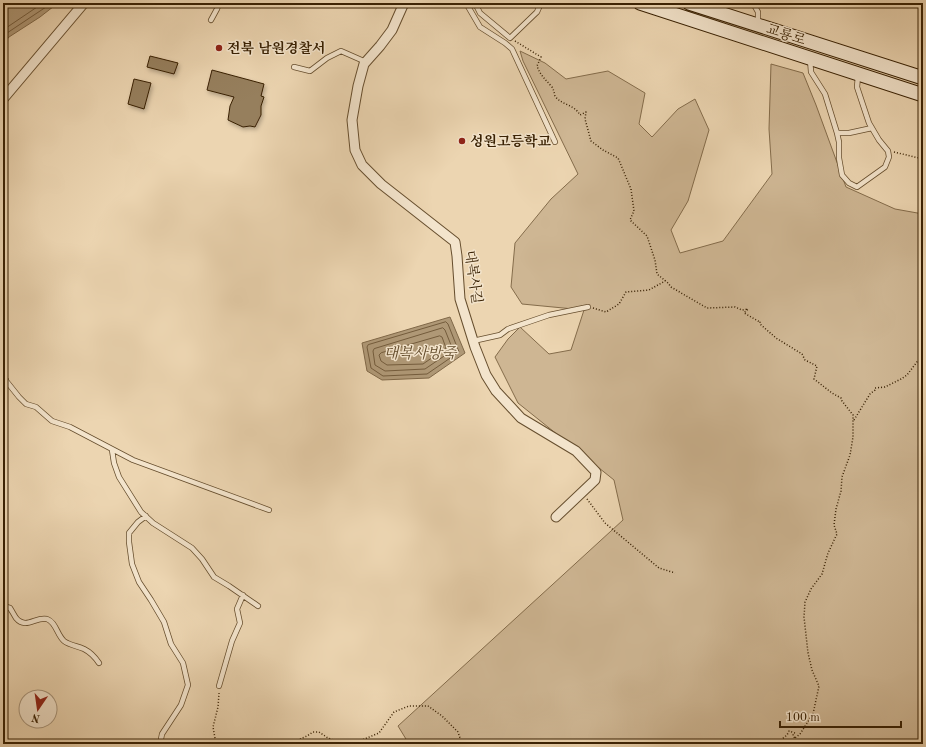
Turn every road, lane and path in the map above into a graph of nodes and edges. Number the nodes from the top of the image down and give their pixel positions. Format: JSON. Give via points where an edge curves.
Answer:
{"nodes":[{"id":1,"x":84,"y":3,"type":"edge"},
{"id":2,"x":219,"y":3,"type":"edge"},
{"id":3,"x":404,"y":3,"type":"edge"},
{"id":4,"x":466,"y":3,"type":"edge"},
{"id":5,"x":475,"y":3,"type":"edge"},
{"id":6,"x":541,"y":3,"type":"edge"},
{"id":7,"x":640,"y":3,"type":"edge"},
{"id":8,"x":689,"y":3,"type":"edge"},
{"id":9,"x":753,"y":3,"type":"edge"},
{"id":10,"x":211,"y":20,"type":"dead end"},
{"id":11,"x":758,"y":25,"type":"junction"},
{"id":12,"x":510,"y":38,"type":"junction"},
{"id":13,"x":810,"y":58,"type":"junction"},
{"id":14,"x":366,"y":62,"type":"junction"},
{"id":15,"x":294,"y":67,"type":"dead end"},
{"id":16,"x":858,"y":74,"type":"junction"},
{"id":17,"x":923,"y":78,"type":"edge"},
{"id":18,"x":923,"y":95,"type":"edge"},
{"id":19,"x":3,"y":99,"type":"edge"},
{"id":20,"x":872,"y":128,"type":"junction"},
{"id":21,"x":837,"y":133,"type":"junction"},
{"id":22,"x":555,"y":142,"type":"dead end"},
{"id":23,"x":888,"y":151,"type":"junction"},
{"id":24,"x":923,"y":159,"type":"edge"},
{"id":25,"x":665,"y":281,"type":"junction"},
{"id":26,"x":588,"y":307,"type":"joint"},
{"id":27,"x":473,"y":341,"type":"junction"},
{"id":28,"x":923,"y":351,"type":"edge"},
{"id":29,"x":4,"y":378,"type":"edge"},
{"id":30,"x":3,"y":389,"type":"edge"},
{"id":31,"x":853,"y":421,"type":"junction"},
{"id":32,"x":112,"y":450,"type":"junction"},
{"id":33,"x":582,"y":493,"type":"junction"},
{"id":34,"x":269,"y":510,"type":"dead end"},
{"id":35,"x":146,"y":516,"type":"junction"},
{"id":36,"x":556,"y":518,"type":"dead end"},
{"id":37,"x":675,"y":573,"type":"dead end"},
{"id":38,"x":243,"y":595,"type":"junction"},
{"id":39,"x":3,"y":606,"type":"edge"},
{"id":40,"x":258,"y":606,"type":"dead end"},
{"id":41,"x":99,"y":663,"type":"dead end"},
{"id":42,"x":218,"y":686,"type":"joint"},
{"id":43,"x":795,"y":738,"type":"junction"},
{"id":44,"x":160,"y":744,"type":"edge"},
{"id":45,"x":216,"y":744,"type":"edge"},
{"id":46,"x":289,"y":744,"type":"edge"},
{"id":47,"x":344,"y":744,"type":"edge"},
{"id":48,"x":352,"y":744,"type":"edge"},
{"id":49,"x":462,"y":744,"type":"edge"},
{"id":50,"x":776,"y":744,"type":"edge"},
{"id":51,"x":798,"y":744,"type":"edge"}],
"edges":[{"from":1,"to":19,"type":"street"},
{"from":2,"to":10,"type":"lane"},
{"from":3,"to":14,"type":"street","name":"대복사길","via":[[392,30]]},
{"from":4,"to":22,"type":"lane","via":[[480,27],[512,49]]},
{"from":5,"to":12,"type":"lane","via":[[480,13]]},
{"from":6,"to":12,"type":"lane","via":[[537,12]]},
{"from":7,"to":13,"type":"street","name":"교룡로"},
{"from":8,"to":11,"type":"street","name":"교룡로"},
{"from":9,"to":11,"type":"lane","via":[[758,12]]},
{"from":11,"to":17,"type":"street","name":"교룡로"},
{"from":12,"to":25,"type":"path","via":[[541,57],[537,66],[555,96],[577,110],[580,115],[586,112],[585,119],[591,141],[618,158],[631,189],[634,211],[630,220],[647,236],[657,274]]},
{"from":13,"to":16,"type":"street","name":"교룡로"},
{"from":13,"to":21,"type":"lane","via":[[811,72],[825,94]]},
{"from":14,"to":15,"type":"lane","via":[[341,52],[327,58],[310,71]]},
{"from":14,"to":27,"type":"street","name":"대복사길","via":[[358,86],[352,120],[354,150],[362,165],[382,184],[455,242],[460,299]]},
{"from":16,"to":18,"type":"street","name":"교룡로"},
{"from":16,"to":20,"type":"lane","via":[[857,87]]},
{"from":20,"to":21,"type":"lane"},
{"from":20,"to":23,"type":"lane"},
{"from":21,"to":23,"type":"lane","via":[[842,175],[857,187],[885,167],[889,157]]},
{"from":23,"to":24,"type":"path"},
{"from":25,"to":26,"type":"path","via":[[649,290],[626,292],[619,304],[606,312]]},
{"from":25,"to":31,"type":"path","via":[[707,308],[748,309],[744,313],[760,321],[771,334],[817,366],[814,379],[842,398],[853,414]]},
{"from":26,"to":27,"type":"lane","via":[[549,315],[508,329],[500,336]]},
{"from":27,"to":33,"type":"street","name":"대복사길","via":[[486,375],[496,391],[521,418],[576,451],[596,472],[595,480]]},
{"from":28,"to":31,"type":"path","via":[[908,375],[875,388]]},
{"from":29,"to":30,"type":"lane"},
{"from":29,"to":32,"type":"lane","via":[[26,404],[36,407],[52,421],[70,427]]},
{"from":31,"to":43,"type":"path","via":[[850,455],[842,477],[836,509],[834,525],[837,534],[822,574],[805,602],[808,653],[819,686],[813,714]]},
{"from":32,"to":34,"type":"lane"},
{"from":32,"to":35,"type":"lane","via":[[119,477]]},
{"from":33,"to":36,"type":"street","name":"대복사길"},
{"from":33,"to":37,"type":"path","via":[[605,523],[659,568]]},
{"from":35,"to":38,"type":"lane","via":[[161,529],[192,548],[214,577]]},
{"from":35,"to":44,"type":"lane","via":[[129,533],[132,564],[139,582],[164,622],[171,644],[183,663],[188,685],[181,705],[162,734]]},
{"from":38,"to":40,"type":"lane"},
{"from":38,"to":42,"type":"lane","via":[[237,609],[240,623]]},
{"from":39,"to":41,"type":"lane","via":[[10,608],[15,618],[23,623],[49,619],[62,639],[85,649]]},
{"from":42,"to":45,"type":"path","via":[[218,707],[213,727]]},
{"from":43,"to":50,"type":"path","via":[[795,733],[789,731]]},
{"from":43,"to":51,"type":"path"},
{"from":46,"to":47,"type":"path","via":[[313,732],[319,732]]},
{"from":48,"to":49,"type":"path","via":[[379,733],[394,712],[410,706],[428,706],[458,732]]}]}
